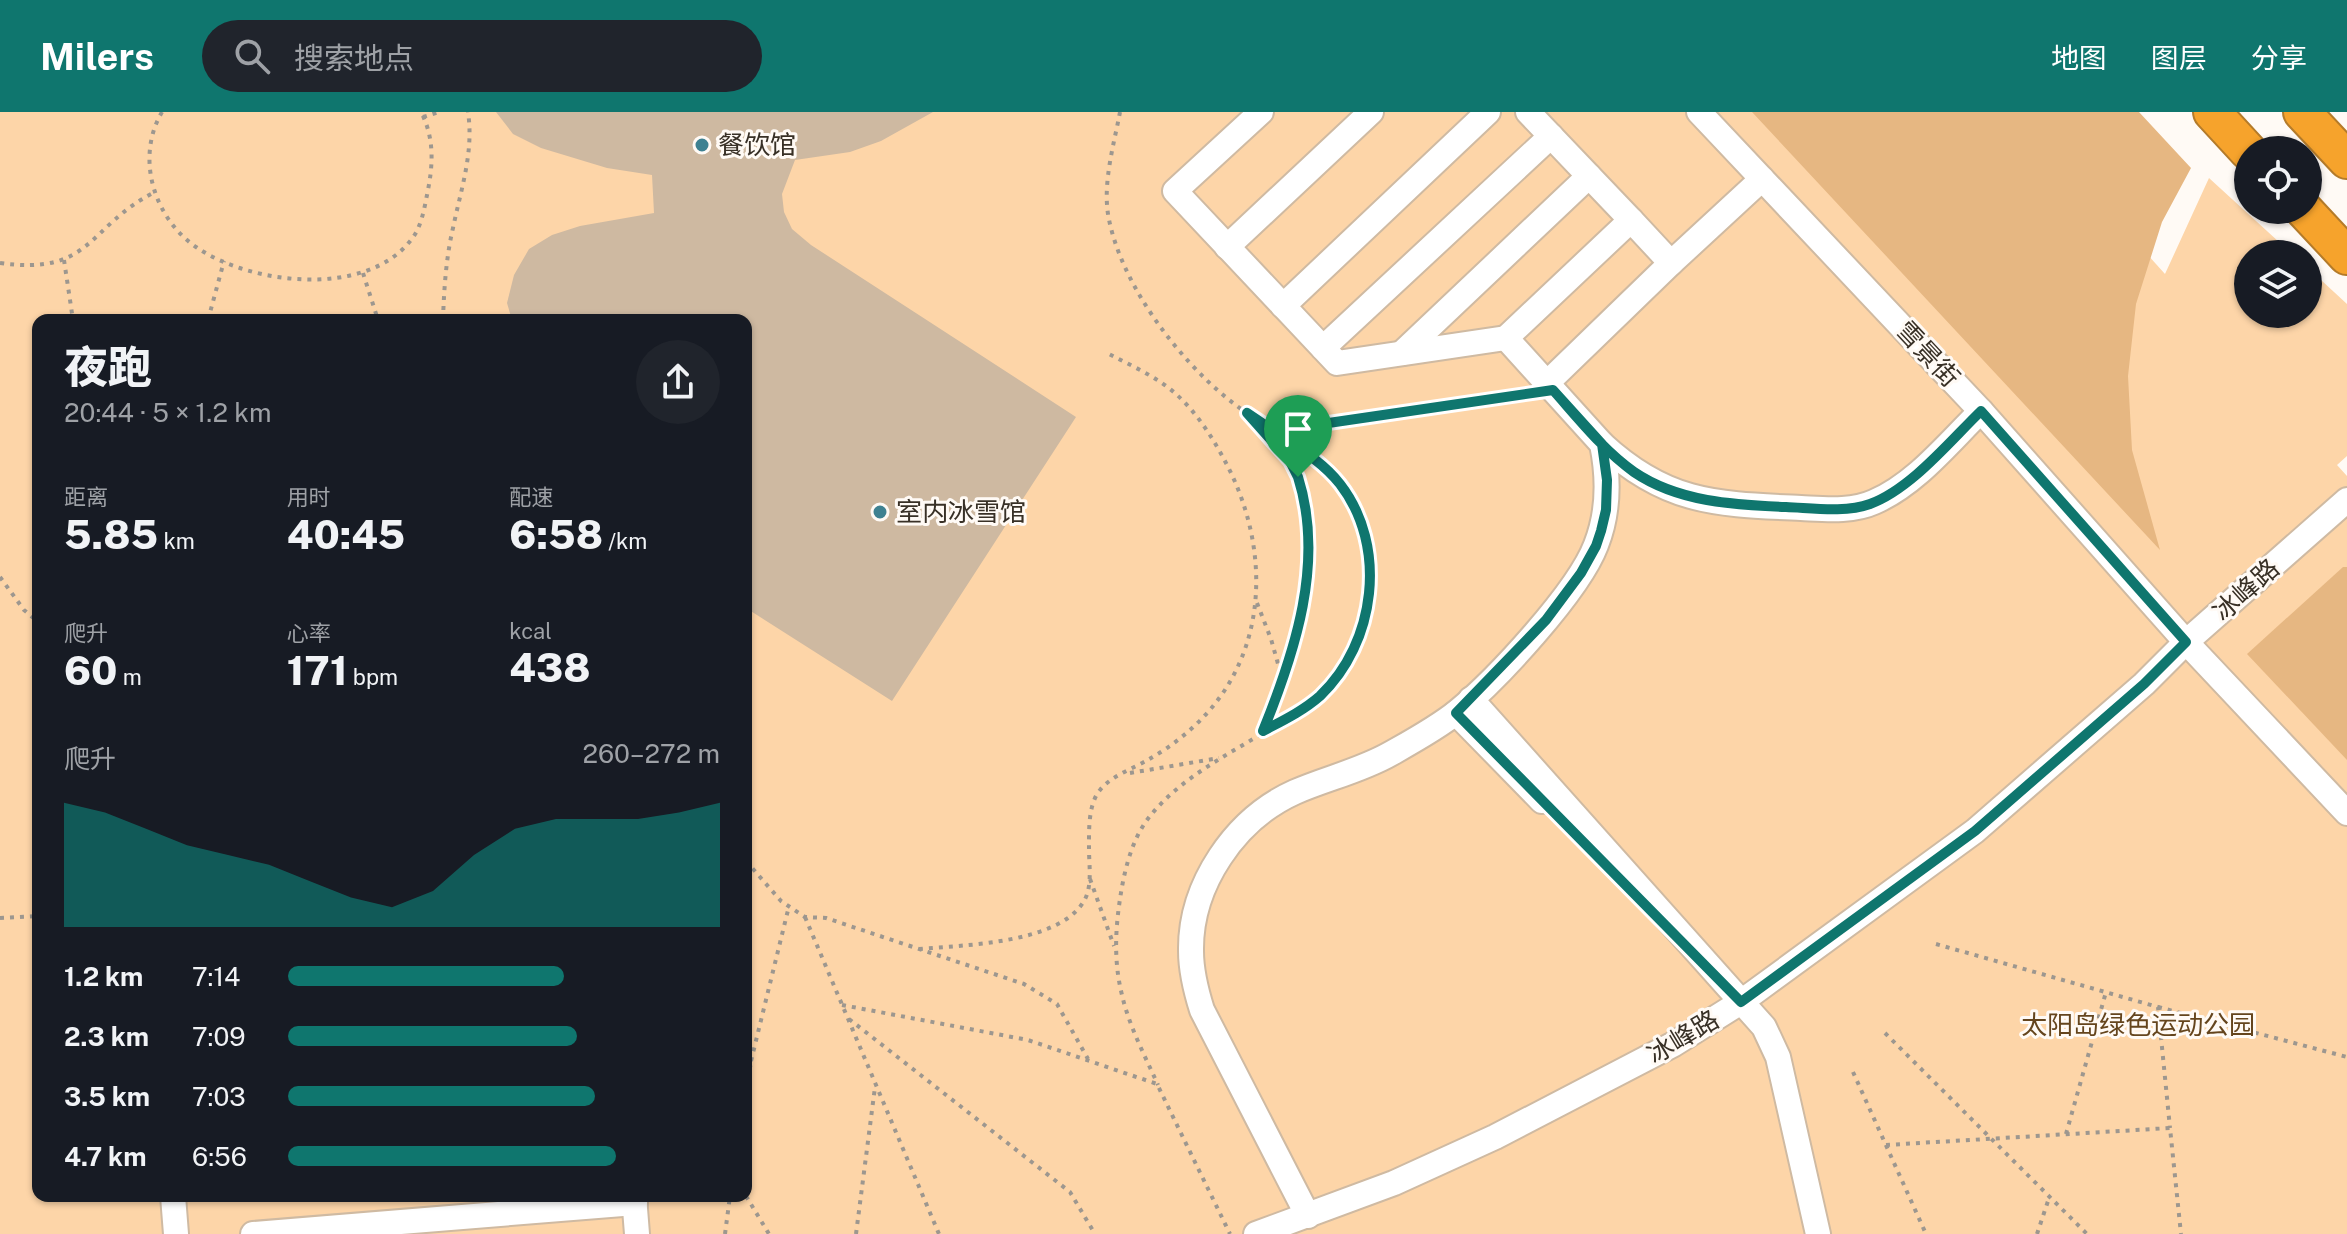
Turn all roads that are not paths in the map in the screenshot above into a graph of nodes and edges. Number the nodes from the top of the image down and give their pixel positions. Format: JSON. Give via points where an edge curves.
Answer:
{"nodes":[{"id":1,"x":1261,"y":112,"type":"edge"},
{"id":2,"x":1371,"y":112,"type":"edge"},
{"id":3,"x":1488,"y":112,"type":"edge"},
{"id":4,"x":1528,"y":112,"type":"edge"},
{"id":5,"x":1699,"y":112,"type":"edge"},
{"id":6,"x":2212,"y":112,"type":"edge"},
{"id":7,"x":2302,"y":112,"type":"edge"},
{"id":8,"x":1551,"y":136,"type":"junction"},
{"id":9,"x":2234,"y":136,"type":"edge"},
{"id":10,"x":2347,"y":160,"type":"edge"},
{"id":11,"x":1589,"y":176,"type":"junction"},
{"id":12,"x":1762,"y":179,"type":"junction"},
{"id":13,"x":1631,"y":220,"type":"junction"},
{"id":14,"x":2317,"y":224,"type":"edge"},
{"id":15,"x":1227,"y":247,"type":"junction"},
{"id":16,"x":2347,"y":256,"type":"edge"},
{"id":17,"x":1671,"y":263,"type":"junction"},
{"id":18,"x":1283,"y":306,"type":"junction"},
{"id":19,"x":1506,"y":338,"type":"junction"},
{"id":20,"x":1323,"y":348,"type":"junction"},
{"id":21,"x":1402,"y":353,"type":"junction"},
{"id":22,"x":1550,"y":386,"type":"junction"},
{"id":23,"x":1981,"y":411,"type":"junction"},
{"id":24,"x":1602,"y":444,"type":"junction"},
{"id":25,"x":2347,"y":500,"type":"edge"},
{"id":26,"x":2186,"y":642,"type":"junction"},
{"id":27,"x":1464,"y":706,"type":"junction"},
{"id":28,"x":2347,"y":813,"type":"edge"},
{"id":29,"x":1741,"y":1002,"type":"junction"},
{"id":30,"x":173,"y":1202,"type":"edge"},
{"id":31,"x":612,"y":1202,"type":"edge"},
{"id":32,"x":634,"y":1202,"type":"edge"},
{"id":33,"x":1308,"y":1216,"type":"junction"},
{"id":34,"x":176,"y":1234,"type":"edge"},
{"id":35,"x":253,"y":1234,"type":"edge"},
{"id":36,"x":637,"y":1234,"type":"edge"},
{"id":37,"x":1256,"y":1234,"type":"edge"},
{"id":38,"x":1818,"y":1234,"type":"edge"}],
"edges":[{"from":1,"to":15,"type":"street","via":[[1175,191]]},
{"from":2,"to":15,"type":"street"},
{"from":3,"to":18,"type":"street"},
{"from":4,"to":8,"type":"street"},
{"from":5,"to":12,"type":"street","name":"雪景街"},
{"from":6,"to":9,"type":"highway"},
{"from":7,"to":10,"type":"highway"},
{"from":8,"to":11,"type":"street"},
{"from":8,"to":20,"type":"street"},
{"from":11,"to":13,"type":"street"},
{"from":11,"to":21,"type":"street"},
{"from":12,"to":17,"type":"street"},
{"from":12,"to":23,"type":"street","name":"雪景街"},
{"from":13,"to":17,"type":"street"},
{"from":13,"to":19,"type":"street"},
{"from":14,"to":16,"type":"highway"},
{"from":15,"to":18,"type":"street"},
{"from":17,"to":22,"type":"street"},
{"from":18,"to":20,"type":"street"},
{"from":19,"to":21,"type":"street"},
{"from":19,"to":22,"type":"street"},
{"from":20,"to":21,"type":"street","via":[[1337,363]]},
{"from":22,"to":24,"type":"street"},
{"from":23,"to":24,"type":"street","via":[[1914,476],[1882,498],[1857,507],[1748,505],[1684,495],[1635,472]]},
{"from":23,"to":26,"type":"street","name":"雪景街"},
{"from":24,"to":27,"type":"street","via":[[1606,510],[1596,546],[1546,620]]},
{"from":25,"to":26,"type":"street","name":"冰峰路"},
{"from":26,"to":28,"type":"street","name":"雪景街"},
{"from":26,"to":29,"type":"street","name":"冰峰路","via":[[1975,831]]},
{"from":27,"to":29,"type":"street"},
{"from":27,"to":33,"type":"street","via":[[1370,765],[1292,793],[1261,812],[1223,852],[1200,901],[1191,950],[1202,1010]]},
{"from":29,"to":33,"type":"street","name":"冰峰路","via":[[1674,1044],[1495,1137]]},
{"from":29,"to":38,"type":"street","via":[[1764,1027],[1778,1057]]},
{"from":30,"to":34,"type":"street"},
{"from":31,"to":35,"type":"street"},
{"from":32,"to":36,"type":"street"},
{"from":33,"to":37,"type":"street","name":"冰峰路"}]}
